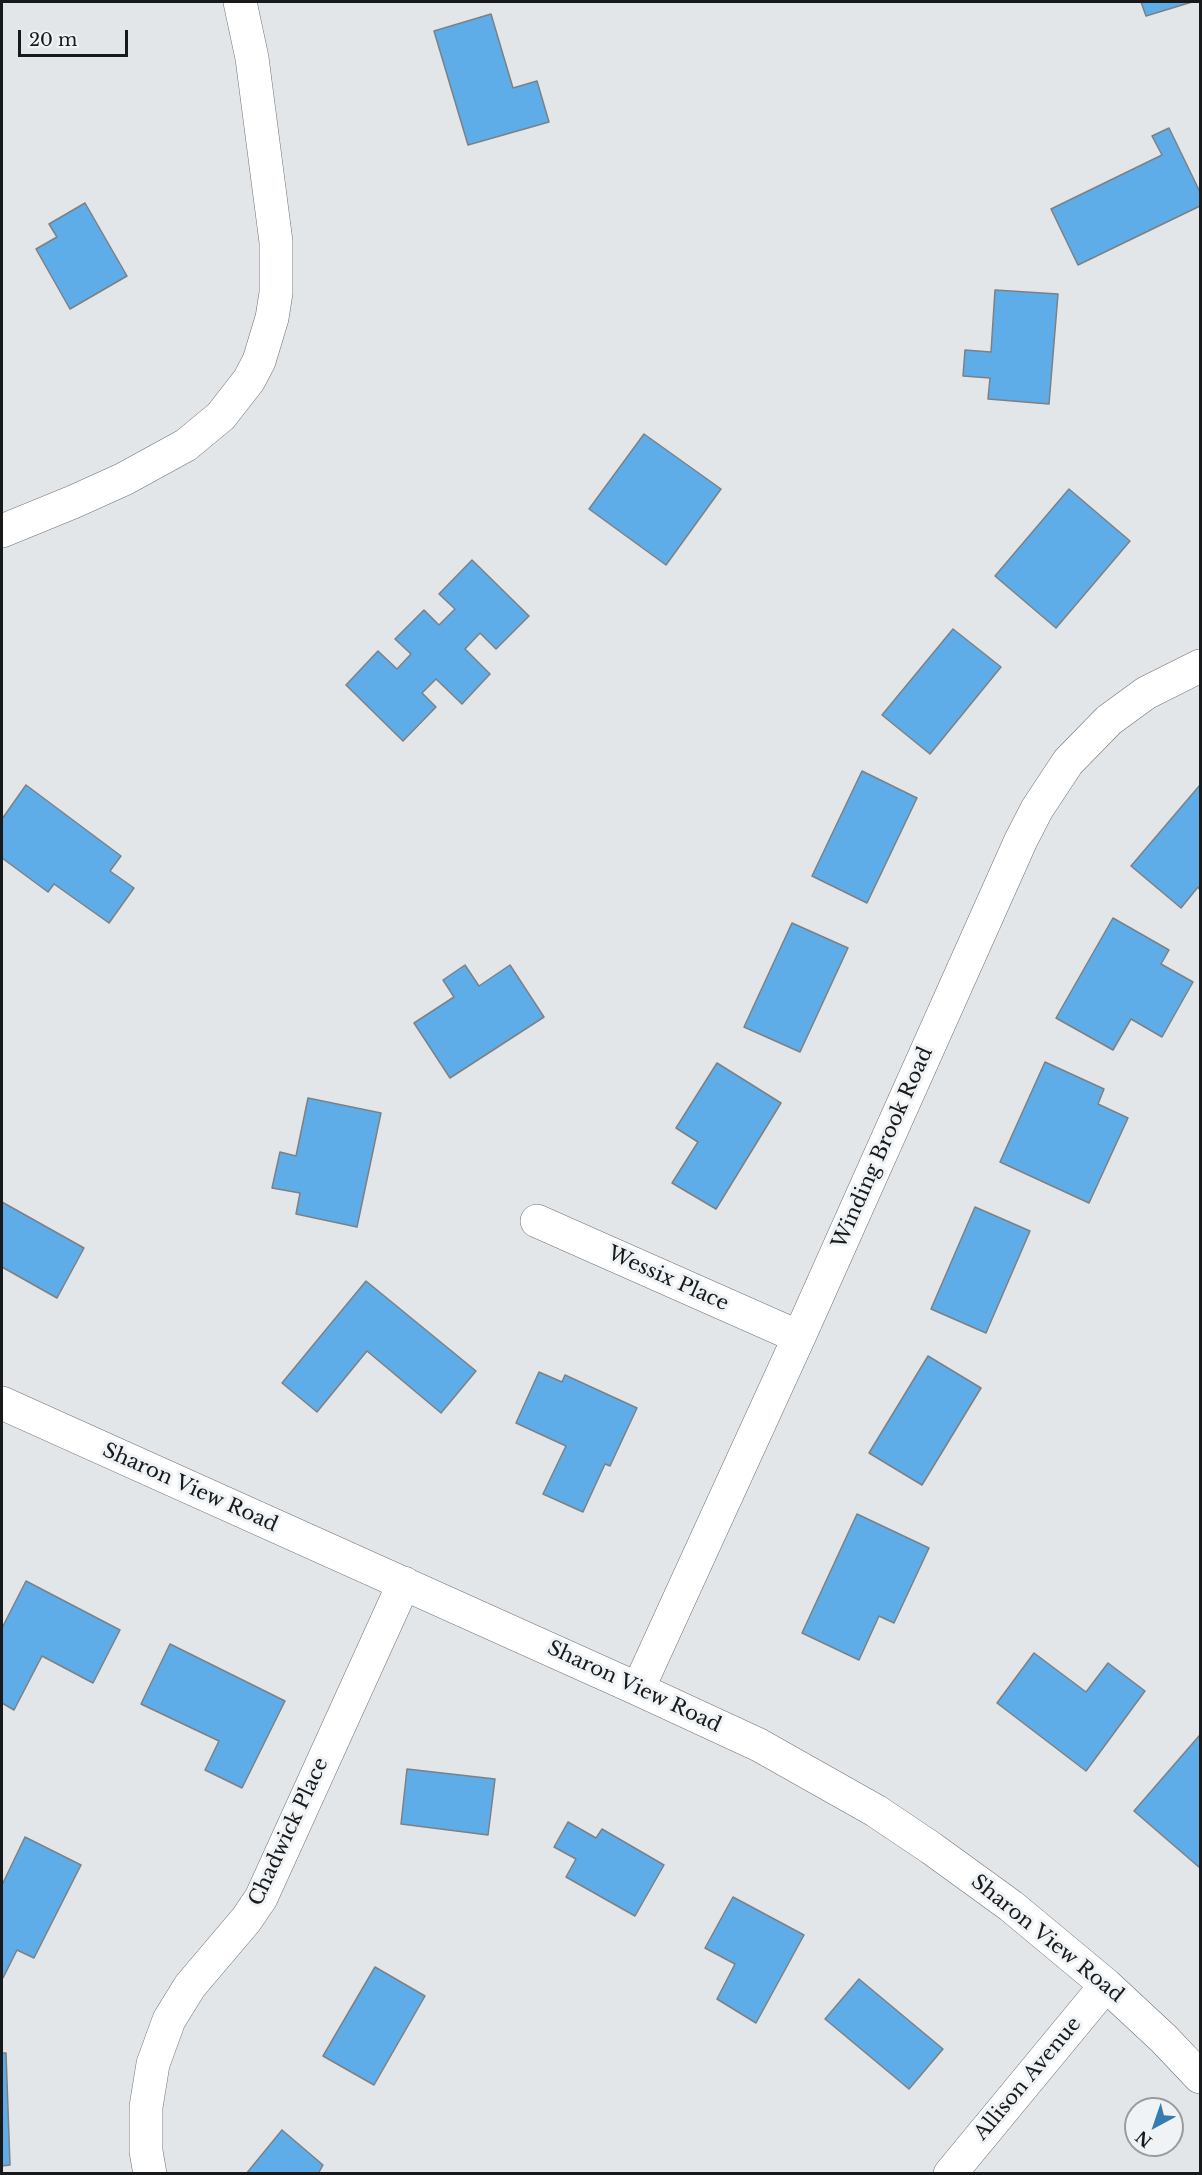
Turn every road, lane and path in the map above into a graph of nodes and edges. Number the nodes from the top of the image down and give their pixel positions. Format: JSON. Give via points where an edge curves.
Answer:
{"nodes":[{"id":1,"x":240,"y":2,"type":"edge"},
{"id":2,"x":2,"y":531,"type":"edge"},
{"id":3,"x":1200,"y":666,"type":"edge"},
{"id":4,"x":537,"y":1221,"type":"dead end"},
{"id":5,"x":799,"y":1336,"type":"junction"},
{"id":6,"x":2,"y":1403,"type":"edge"},
{"id":7,"x":404,"y":1583,"type":"junction"},
{"id":8,"x":638,"y":1689,"type":"junction"},
{"id":9,"x":1106,"y":1984,"type":"junction"},
{"id":10,"x":1200,"y":2077,"type":"edge"},
{"id":11,"x":150,"y":2174,"type":"edge"},
{"id":12,"x":950,"y":2174,"type":"edge"}],
"edges":[{"from":1,"to":2,"type":"street","via":[[252,58],[276,242],[276,293],[259,361],[221,416],[186,445],[114,483]]},
{"from":3,"to":5,"type":"street","name":"Winding Brook Road","via":[[1146,693],[1109,720],[1068,762],[1037,809]]},
{"from":4,"to":5,"type":"street","name":"Wessix Place"},
{"from":5,"to":8,"type":"street","name":"Winding Brook Road"},
{"from":6,"to":7,"type":"street","name":"Sharon View Road"},
{"from":7,"to":8,"type":"street","name":"Sharon View Road"},
{"from":7,"to":11,"type":"street","name":"Chadwick Place","via":[[261,1898],[190,1986],[170,2020],[153,2064],[146,2107]]},
{"from":8,"to":9,"type":"street","name":"Sharon View Road","via":[[759,1745],[876,1811],[1011,1906]]},
{"from":9,"to":10,"type":"street","name":"Sharon View Road"},
{"from":9,"to":12,"type":"street","name":"Allison Avenue"}]}
